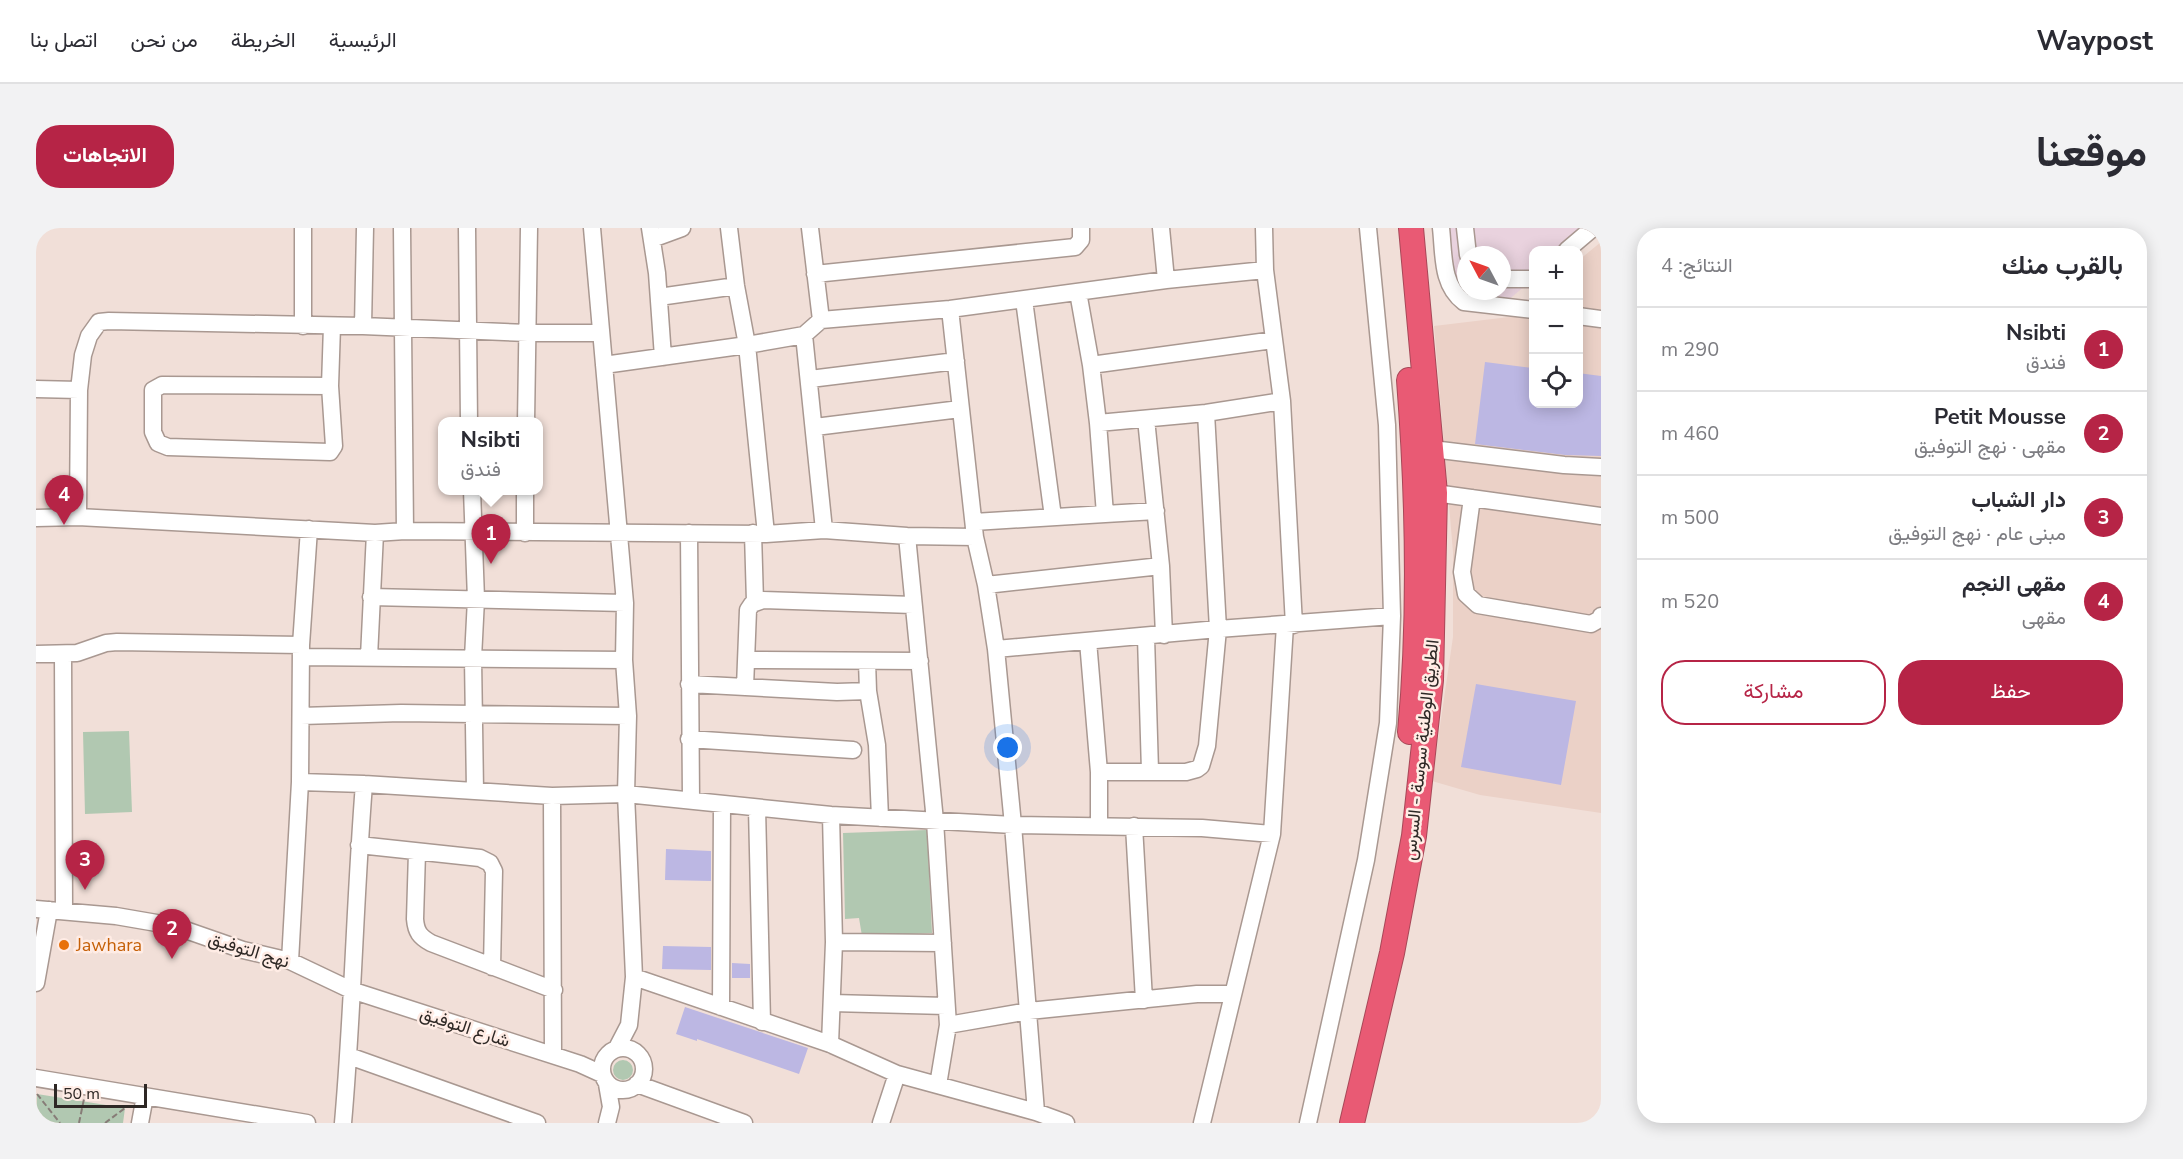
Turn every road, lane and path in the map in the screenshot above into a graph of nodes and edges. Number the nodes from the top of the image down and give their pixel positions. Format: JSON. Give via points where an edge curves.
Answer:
{"nodes":[{"id":1,"x":303,"y":228,"type":"edge"},
{"id":2,"x":365,"y":228,"type":"edge"},
{"id":3,"x":402,"y":228,"type":"edge"},
{"id":4,"x":466,"y":228,"type":"edge"},
{"id":5,"x":530,"y":228,"type":"edge"},
{"id":6,"x":592,"y":228,"type":"edge"},
{"id":7,"x":682,"y":228,"type":"edge"},
{"id":8,"x":729,"y":228,"type":"edge"},
{"id":9,"x":810,"y":228,"type":"edge"},
{"id":10,"x":1081,"y":228,"type":"edge"},
{"id":11,"x":1161,"y":228,"type":"edge"},
{"id":12,"x":1264,"y":228,"type":"edge"},
{"id":13,"x":1368,"y":228,"type":"edge"},
{"id":14,"x":1395,"y":228,"type":"edge"},
{"id":15,"x":1411,"y":228,"type":"edge"},
{"id":16,"x":1442,"y":228,"type":"edge"},
{"id":17,"x":1465,"y":228,"type":"edge"},
{"id":18,"x":1593,"y":228,"type":"edge"},
{"id":19,"x":651,"y":234,"type":"edge"},
{"id":20,"x":1467,"y":246,"type":"edge"},
{"id":21,"x":1572,"y":246,"type":"edge"},
{"id":22,"x":1265,"y":270,"type":"junction"},
{"id":23,"x":815,"y":274,"type":"junction"},
{"id":24,"x":1511,"y":279,"type":"edge"},
{"id":25,"x":1529,"y":279,"type":"edge"},
{"id":26,"x":1167,"y":280,"type":"junction"},
{"id":27,"x":736,"y":286,"type":"junction"},
{"id":28,"x":1078,"y":292,"type":"junction"},
{"id":29,"x":659,"y":297,"type":"junction"},
{"id":30,"x":1024,"y":300,"type":"junction"},
{"id":31,"x":950,"y":309,"type":"junction"},
{"id":32,"x":1529,"y":310,"type":"edge"},
{"id":33,"x":1583,"y":317,"type":"edge"},
{"id":34,"x":1601,"y":319,"type":"edge"},
{"id":35,"x":820,"y":320,"type":"junction"},
{"id":36,"x":303,"y":326,"type":"junction"},
{"id":37,"x":332,"y":326,"type":"junction"},
{"id":38,"x":363,"y":327,"type":"junction"},
{"id":39,"x":401,"y":328,"type":"junction"},
{"id":40,"x":467,"y":331,"type":"junction"},
{"id":41,"x":528,"y":333,"type":"junction"},
{"id":42,"x":601,"y":333,"type":"junction"},
{"id":43,"x":804,"y":335,"type":"junction"},
{"id":44,"x":1274,"y":340,"type":"junction"},
{"id":45,"x":747,"y":345,"type":"junction"},
{"id":46,"x":663,"y":357,"type":"junction"},
{"id":47,"x":956,"y":361,"type":"junction"},
{"id":48,"x":604,"y":364,"type":"junction"},
{"id":49,"x":1091,"y":365,"type":"junction"},
{"id":50,"x":810,"y":379,"type":"junction"},
{"id":51,"x":330,"y":386,"type":"junction"},
{"id":52,"x":36,"y":389,"type":"edge"},
{"id":53,"x":79,"y":390,"type":"junction"},
{"id":54,"x":1281,"y":401,"type":"junction"},
{"id":55,"x":960,"y":409,"type":"junction"},
{"id":56,"x":1206,"y":413,"type":"junction"},
{"id":57,"x":469,"y":417,"type":"edge"},
{"id":58,"x":526,"y":417,"type":"edge"},
{"id":59,"x":1146,"y":419,"type":"junction"},
{"id":60,"x":1098,"y":423,"type":"junction"},
{"id":61,"x":815,"y":427,"type":"junction"},
{"id":62,"x":1432,"y":449,"type":"junction"},
{"id":63,"x":1601,"y":467,"type":"edge"},
{"id":64,"x":1435,"y":493,"type":"junction"},
{"id":65,"x":472,"y":495,"type":"edge"},
{"id":66,"x":525,"y":495,"type":"edge"},
{"id":67,"x":1472,"y":498,"type":"junction"},
{"id":68,"x":1156,"y":511,"type":"junction"},
{"id":69,"x":1105,"y":514,"type":"junction"},
{"id":70,"x":1601,"y":516,"type":"edge"},
{"id":71,"x":78,"y":517,"type":"junction"},
{"id":72,"x":1053,"y":517,"type":"junction"},
{"id":73,"x":36,"y":518,"type":"edge"},
{"id":74,"x":309,"y":529,"type":"junction"},
{"id":75,"x":824,"y":530,"type":"junction"},
{"id":76,"x":975,"y":530,"type":"junction"},
{"id":77,"x":405,"y":531,"type":"junction"},
{"id":78,"x":620,"y":532,"type":"junction"},
{"id":79,"x":375,"y":533,"type":"junction"},
{"id":80,"x":474,"y":533,"type":"junction"},
{"id":81,"x":525,"y":533,"type":"junction"},
{"id":82,"x":689,"y":533,"type":"junction"},
{"id":83,"x":760,"y":534,"type":"junction"},
{"id":84,"x":907,"y":536,"type":"junction"},
{"id":85,"x":1161,"y":566,"type":"junction"},
{"id":86,"x":986,"y":585,"type":"junction"},
{"id":87,"x":371,"y":597,"type":"junction"},
{"id":88,"x":476,"y":599,"type":"junction"},
{"id":89,"x":755,"y":602,"type":"junction"},
{"id":90,"x":625,"y":603,"type":"junction"},
{"id":91,"x":913,"y":605,"type":"junction"},
{"id":92,"x":1392,"y":616,"type":"junction"},
{"id":93,"x":1601,"y":616,"type":"edge"},
{"id":94,"x":1290,"y":625,"type":"junction"},
{"id":95,"x":1218,"y":629,"type":"junction"},
{"id":96,"x":1164,"y":635,"type":"junction"},
{"id":97,"x":1146,"y":636,"type":"junction"},
{"id":98,"x":1088,"y":641,"type":"junction"},
{"id":99,"x":996,"y":649,"type":"junction"},
{"id":100,"x":301,"y":651,"type":"junction"},
{"id":101,"x":36,"y":654,"type":"edge"},
{"id":102,"x":63,"y":654,"type":"junction"},
{"id":103,"x":369,"y":657,"type":"junction"},
{"id":104,"x":473,"y":658,"type":"junction"},
{"id":105,"x":624,"y":660,"type":"junction"},
{"id":106,"x":747,"y":660,"type":"junction"},
{"id":107,"x":867,"y":661,"type":"junction"},
{"id":108,"x":920,"y":661,"type":"junction"},
{"id":109,"x":689,"y":684,"type":"junction"},
{"id":110,"x":745,"y":687,"type":"junction"},
{"id":111,"x":868,"y":691,"type":"junction"},
{"id":112,"x":475,"y":714,"type":"junction"},
{"id":113,"x":301,"y":716,"type":"junction"},
{"id":114,"x":628,"y":716,"type":"junction"},
{"id":115,"x":689,"y":740,"type":"junction"},
{"id":116,"x":853,"y":750,"type":"dead end"},
{"id":117,"x":1150,"y":771,"type":"junction"},
{"id":118,"x":1098,"y":772,"type":"junction"},
{"id":119,"x":300,"y":782,"type":"junction"},
{"id":120,"x":364,"y":784,"type":"junction"},
{"id":121,"x":475,"y":791,"type":"junction"},
{"id":122,"x":626,"y":794,"type":"junction"},
{"id":123,"x":552,"y":796,"type":"junction"},
{"id":124,"x":691,"y":800,"type":"junction"},
{"id":125,"x":722,"y":804,"type":"junction"},
{"id":126,"x":757,"y":808,"type":"junction"},
{"id":127,"x":831,"y":815,"type":"junction"},
{"id":128,"x":880,"y":818,"type":"junction"},
{"id":129,"x":935,"y":821,"type":"junction"},
{"id":130,"x":1013,"y":825,"type":"junction"},
{"id":131,"x":1099,"y":825,"type":"junction"},
{"id":132,"x":1134,"y":826,"type":"junction"},
{"id":133,"x":1272,"y":834,"type":"junction"},
{"id":134,"x":359,"y":845,"type":"junction"},
{"id":135,"x":417,"y":852,"type":"junction"},
{"id":136,"x":50,"y":910,"type":"edge"},
{"id":137,"x":834,"y":942,"type":"junction"},
{"id":138,"x":943,"y":943,"type":"junction"},
{"id":139,"x":290,"y":961,"type":"junction"},
{"id":140,"x":492,"y":967,"type":"junction"},
{"id":141,"x":634,"y":977,"type":"junction"},
{"id":142,"x":36,"y":983,"type":"edge"},
{"id":143,"x":351,"y":990,"type":"junction"},
{"id":144,"x":554,"y":990,"type":"junction"},
{"id":145,"x":1232,"y":994,"type":"junction"},
{"id":146,"x":1144,"y":1000,"type":"junction"},
{"id":147,"x":832,"y":1003,"type":"junction"},
{"id":148,"x":946,"y":1006,"type":"junction"},
{"id":149,"x":721,"y":1007,"type":"junction"},
{"id":150,"x":1029,"y":1011,"type":"junction"},
{"id":151,"x":762,"y":1022,"type":"junction"},
{"id":152,"x":629,"y":1025,"type":"junction"},
{"id":153,"x":948,"y":1025,"type":"junction"},
{"id":154,"x":830,"y":1044,"type":"junction"},
{"id":155,"x":613,"y":1051,"type":"junction"},
{"id":156,"x":553,"y":1055,"type":"junction"},
{"id":157,"x":349,"y":1056,"type":"junction"},
{"id":158,"x":641,"y":1059,"type":"junction"},
{"id":159,"x":580,"y":1064,"type":"junction"},
{"id":160,"x":897,"y":1074,"type":"junction"},
{"id":161,"x":36,"y":1078,"type":"edge"},
{"id":162,"x":604,"y":1079,"type":"junction"},
{"id":163,"x":938,"y":1085,"type":"junction"},
{"id":164,"x":86,"y":1086,"type":"junction"},
{"id":165,"x":632,"y":1087,"type":"junction"},
{"id":166,"x":37,"y":1094,"type":"edge"},
{"id":167,"x":145,"y":1096,"type":"junction"},
{"id":168,"x":664,"y":1096,"type":"junction"},
{"id":169,"x":125,"y":1108,"type":"dead end"},
{"id":170,"x":1036,"y":1112,"type":"junction"},
{"id":171,"x":609,"y":1115,"type":"edge"},
{"id":172,"x":532,"y":1122,"type":"edge"},
{"id":173,"x":60,"y":1123,"type":"edge"},
{"id":174,"x":79,"y":1123,"type":"edge"},
{"id":175,"x":105,"y":1123,"type":"edge"},
{"id":176,"x":140,"y":1123,"type":"edge"},
{"id":177,"x":307,"y":1123,"type":"edge"},
{"id":178,"x":343,"y":1123,"type":"edge"},
{"id":179,"x":744,"y":1123,"type":"edge"},
{"id":180,"x":881,"y":1123,"type":"edge"},
{"id":181,"x":1066,"y":1123,"type":"edge"},
{"id":182,"x":1202,"y":1123,"type":"edge"},
{"id":183,"x":1308,"y":1123,"type":"edge"},
{"id":184,"x":1338,"y":1123,"type":"edge"},
{"id":185,"x":1352,"y":1123,"type":"edge"}],
"edges":[{"from":1,"to":36,"type":"street"},
{"from":2,"to":38,"type":"street"},
{"from":3,"to":39,"type":"street"},
{"from":4,"to":40,"type":"street"},
{"from":5,"to":41,"type":"street"},
{"from":6,"to":42,"type":"street"},
{"from":7,"to":19,"type":"street"},
{"from":8,"to":27,"type":"street"},
{"from":9,"to":23,"type":"street"},
{"from":10,"to":23,"type":"street","via":[[1081,240],[1075,247]]},
{"from":11,"to":26,"type":"street"},
{"from":12,"to":22,"type":"street"},
{"from":13,"to":92,"type":"street","via":[[1387,425]]},
{"from":14,"to":184,"type":"highway","name":"الطريق الوطنية سوسة - السرس","via":[[1415,494],[1417,579],[1411,721],[1399,835],[1377,955]]},
{"from":15,"to":62,"type":"highway","name":"الطريق الوطنية سوسة - السرس"},
{"from":16,"to":32,"type":"street","via":[[1446,276],[1458,297],[1464,302]]},
{"from":17,"to":20,"type":"street"},
{"from":18,"to":21,"type":"street"},
{"from":19,"to":29,"type":"street"},
{"from":22,"to":26,"type":"street"},
{"from":22,"to":44,"type":"street"},
{"from":23,"to":35,"type":"street"},
{"from":24,"to":25,"type":"street"},
{"from":26,"to":28,"type":"street"},
{"from":27,"to":29,"type":"street"},
{"from":27,"to":45,"type":"street"},
{"from":28,"to":30,"type":"street"},
{"from":28,"to":49,"type":"street"},
{"from":29,"to":46,"type":"street"},
{"from":30,"to":31,"type":"street"},
{"from":30,"to":72,"type":"street"},
{"from":31,"to":35,"type":"street"},
{"from":31,"to":47,"type":"street"},
{"from":33,"to":34,"type":"street"},
{"from":35,"to":43,"type":"street"},
{"from":36,"to":37,"type":"street"},
{"from":36,"to":53,"type":"street","via":[[99,322],[85,345]]},
{"from":37,"to":38,"type":"street"},
{"from":37,"to":51,"type":"street"},
{"from":38,"to":39,"type":"street"},
{"from":39,"to":40,"type":"street"},
{"from":39,"to":77,"type":"street"},
{"from":40,"to":41,"type":"street"},
{"from":40,"to":57,"type":"street"},
{"from":41,"to":42,"type":"street"},
{"from":41,"to":58,"type":"street"},
{"from":42,"to":48,"type":"street"},
{"from":43,"to":45,"type":"street"},
{"from":43,"to":50,"type":"street"},
{"from":44,"to":49,"type":"street"},
{"from":44,"to":54,"type":"street"},
{"from":45,"to":46,"type":"street"},
{"from":45,"to":83,"type":"street"},
{"from":46,"to":48,"type":"street"},
{"from":47,"to":50,"type":"street"},
{"from":47,"to":55,"type":"street"},
{"from":48,"to":78,"type":"street"},
{"from":49,"to":60,"type":"street"},
{"from":50,"to":61,"type":"street"},
{"from":51,"to":51,"type":"street","via":[[334,446],[330,452],[168,447],[154,439],[153,390],[162,385]]},
{"from":52,"to":53,"type":"street"},
{"from":53,"to":71,"type":"street"},
{"from":54,"to":56,"type":"street"},
{"from":54,"to":94,"type":"street"},
{"from":55,"to":61,"type":"street"},
{"from":55,"to":76,"type":"street"},
{"from":56,"to":59,"type":"street"},
{"from":56,"to":95,"type":"street"},
{"from":59,"to":60,"type":"street"},
{"from":59,"to":68,"type":"street"},
{"from":60,"to":69,"type":"street"},
{"from":61,"to":75,"type":"street"},
{"from":62,"to":63,"type":"street"},
{"from":62,"to":64,"type":"highway","name":"الطريق الوطنية سوسة - السرس"},
{"from":64,"to":67,"type":"street"},
{"from":64,"to":185,"type":"highway","name":"الطريق الوطنية سوسة - السرس","via":[[1431,680],[1414,836],[1392,953]]},
{"from":65,"to":80,"type":"street"},
{"from":66,"to":81,"type":"street"},
{"from":67,"to":70,"type":"street"},
{"from":67,"to":93,"type":"street","via":[[1462,572],[1467,594],[1478,605],[1591,624]]},
{"from":68,"to":69,"type":"street"},
{"from":68,"to":85,"type":"street"},
{"from":69,"to":72,"type":"street"},
{"from":71,"to":73,"type":"street"},
{"from":71,"to":74,"type":"street"},
{"from":72,"to":76,"type":"street"},
{"from":74,"to":79,"type":"street"},
{"from":74,"to":100,"type":"street"},
{"from":75,"to":83,"type":"street"},
{"from":75,"to":84,"type":"street"},
{"from":76,"to":84,"type":"street"},
{"from":76,"to":86,"type":"street"},
{"from":77,"to":79,"type":"street"},
{"from":77,"to":80,"type":"street"},
{"from":78,"to":81,"type":"street"},
{"from":78,"to":82,"type":"street"},
{"from":78,"to":90,"type":"street"},
{"from":79,"to":87,"type":"street"},
{"from":80,"to":81,"type":"street"},
{"from":80,"to":88,"type":"street"},
{"from":82,"to":83,"type":"street"},
{"from":82,"to":109,"type":"street"},
{"from":83,"to":89,"type":"street"},
{"from":84,"to":91,"type":"street"},
{"from":85,"to":86,"type":"street"},
{"from":85,"to":96,"type":"street"},
{"from":86,"to":99,"type":"street"},
{"from":87,"to":88,"type":"street"},
{"from":87,"to":103,"type":"street"},
{"from":88,"to":90,"type":"street"},
{"from":88,"to":104,"type":"street"},
{"from":89,"to":91,"type":"street"},
{"from":89,"to":106,"type":"street","via":[[748,610]]},
{"from":90,"to":105,"type":"street"},
{"from":91,"to":108,"type":"street"},
{"from":92,"to":94,"type":"street"},
{"from":92,"to":183,"type":"street","via":[[1388,723],[1377,805]]},
{"from":94,"to":95,"type":"street"},
{"from":94,"to":133,"type":"street"},
{"from":95,"to":96,"type":"street"},
{"from":95,"to":117,"type":"street","via":[[1208,746],[1201,766],[1186,772]]},
{"from":96,"to":97,"type":"street"},
{"from":97,"to":98,"type":"street"},
{"from":97,"to":117,"type":"street"},
{"from":98,"to":99,"type":"street"},
{"from":98,"to":118,"type":"street"},
{"from":99,"to":130,"type":"street"},
{"from":100,"to":102,"type":"street","via":[[117,642]]},
{"from":100,"to":103,"type":"street"},
{"from":100,"to":113,"type":"street"},
{"from":101,"to":102,"type":"street"},
{"from":102,"to":136,"type":"street"},
{"from":103,"to":104,"type":"street"},
{"from":104,"to":105,"type":"street"},
{"from":104,"to":112,"type":"street"},
{"from":105,"to":114,"type":"street"},
{"from":106,"to":107,"type":"street"},
{"from":106,"to":110,"type":"street"},
{"from":107,"to":108,"type":"street"},
{"from":107,"to":111,"type":"street"},
{"from":108,"to":129,"type":"street"},
{"from":109,"to":110,"type":"street"},
{"from":109,"to":115,"type":"street"},
{"from":110,"to":111,"type":"street"},
{"from":111,"to":128,"type":"street","via":[[877,746]]},
{"from":112,"to":113,"type":"street"},
{"from":112,"to":114,"type":"street"},
{"from":112,"to":121,"type":"street"},
{"from":113,"to":119,"type":"street"},
{"from":114,"to":122,"type":"street"},
{"from":115,"to":116,"type":"street"},
{"from":115,"to":124,"type":"street"},
{"from":117,"to":118,"type":"street"},
{"from":118,"to":131,"type":"street"},
{"from":119,"to":120,"type":"street"},
{"from":119,"to":139,"type":"street"},
{"from":120,"to":121,"type":"street"},
{"from":120,"to":134,"type":"street"},
{"from":121,"to":123,"type":"street"},
{"from":122,"to":123,"type":"street"},
{"from":122,"to":124,"type":"street"},
{"from":122,"to":141,"type":"street"},
{"from":123,"to":144,"type":"street"},
{"from":124,"to":125,"type":"street"},
{"from":125,"to":126,"type":"street"},
{"from":125,"to":149,"type":"street"},
{"from":126,"to":127,"type":"street"},
{"from":126,"to":151,"type":"street"},
{"from":127,"to":128,"type":"street"},
{"from":127,"to":137,"type":"street"},
{"from":128,"to":129,"type":"street"},
{"from":129,"to":130,"type":"street"},
{"from":129,"to":138,"type":"street"},
{"from":130,"to":131,"type":"street"},
{"from":130,"to":150,"type":"street"},
{"from":131,"to":132,"type":"street"},
{"from":132,"to":133,"type":"street"},
{"from":132,"to":146,"type":"street"},
{"from":133,"to":145,"type":"street"},
{"from":134,"to":135,"type":"street"},
{"from":134,"to":143,"type":"street"},
{"from":135,"to":140,"type":"street","via":[[418,933],[431,943]]},
{"from":135,"to":140,"type":"street","via":[[480,858],[490,863],[494,871]]},
{"from":136,"to":139,"type":"street","name":"نهج التوفيق","via":[[174,926],[243,950]]},
{"from":136,"to":142,"type":"street"},
{"from":137,"to":138,"type":"street"},
{"from":137,"to":147,"type":"street"},
{"from":138,"to":148,"type":"street"},
{"from":139,"to":143,"type":"street","name":"نهج التوفيق"},
{"from":140,"to":144,"type":"street"},
{"from":141,"to":149,"type":"street"},
{"from":141,"to":152,"type":"street"},
{"from":143,"to":156,"type":"street","name":"شارع التوفيق"},
{"from":143,"to":157,"type":"street"},
{"from":144,"to":156,"type":"street"},
{"from":145,"to":146,"type":"street"},
{"from":145,"to":182,"type":"street"},
{"from":146,"to":150,"type":"street"},
{"from":147,"to":148,"type":"street"},
{"from":147,"to":154,"type":"street"},
{"from":148,"to":153,"type":"street"},
{"from":149,"to":151,"type":"street"},
{"from":150,"to":153,"type":"street"},
{"from":150,"to":170,"type":"street"},
{"from":151,"to":154,"type":"street"},
{"from":152,"to":155,"type":"street"},
{"from":152,"to":158,"type":"street"},
{"from":153,"to":163,"type":"street"},
{"from":154,"to":160,"type":"street"},
{"from":155,"to":158,"type":"street","via":[[628,1049]]},
{"from":155,"to":159,"type":"street"},
{"from":155,"to":162,"type":"street","via":[[602,1063]]},
{"from":156,"to":159,"type":"street","name":"شارع التوفيق"},
{"from":157,"to":172,"type":"street"},
{"from":157,"to":178,"type":"street"},
{"from":158,"to":165,"type":"street","via":[[643,1075]]},
{"from":158,"to":168,"type":"street"},
{"from":159,"to":162,"type":"street","name":"شارع التوفيق"},
{"from":160,"to":163,"type":"street"},
{"from":160,"to":180,"type":"street"},
{"from":161,"to":164,"type":"street"},
{"from":162,"to":165,"type":"street","via":[[616,1090]]},
{"from":162,"to":171,"type":"street"},
{"from":163,"to":170,"type":"street"},
{"from":164,"to":167,"type":"street"},
{"from":164,"to":174,"type":"path"},
{"from":165,"to":168,"type":"street"},
{"from":165,"to":171,"type":"street"},
{"from":166,"to":173,"type":"path"},
{"from":167,"to":176,"type":"street"},
{"from":167,"to":177,"type":"street"},
{"from":168,"to":179,"type":"street"},
{"from":169,"to":175,"type":"path"},
{"from":170,"to":181,"type":"street"}]}
